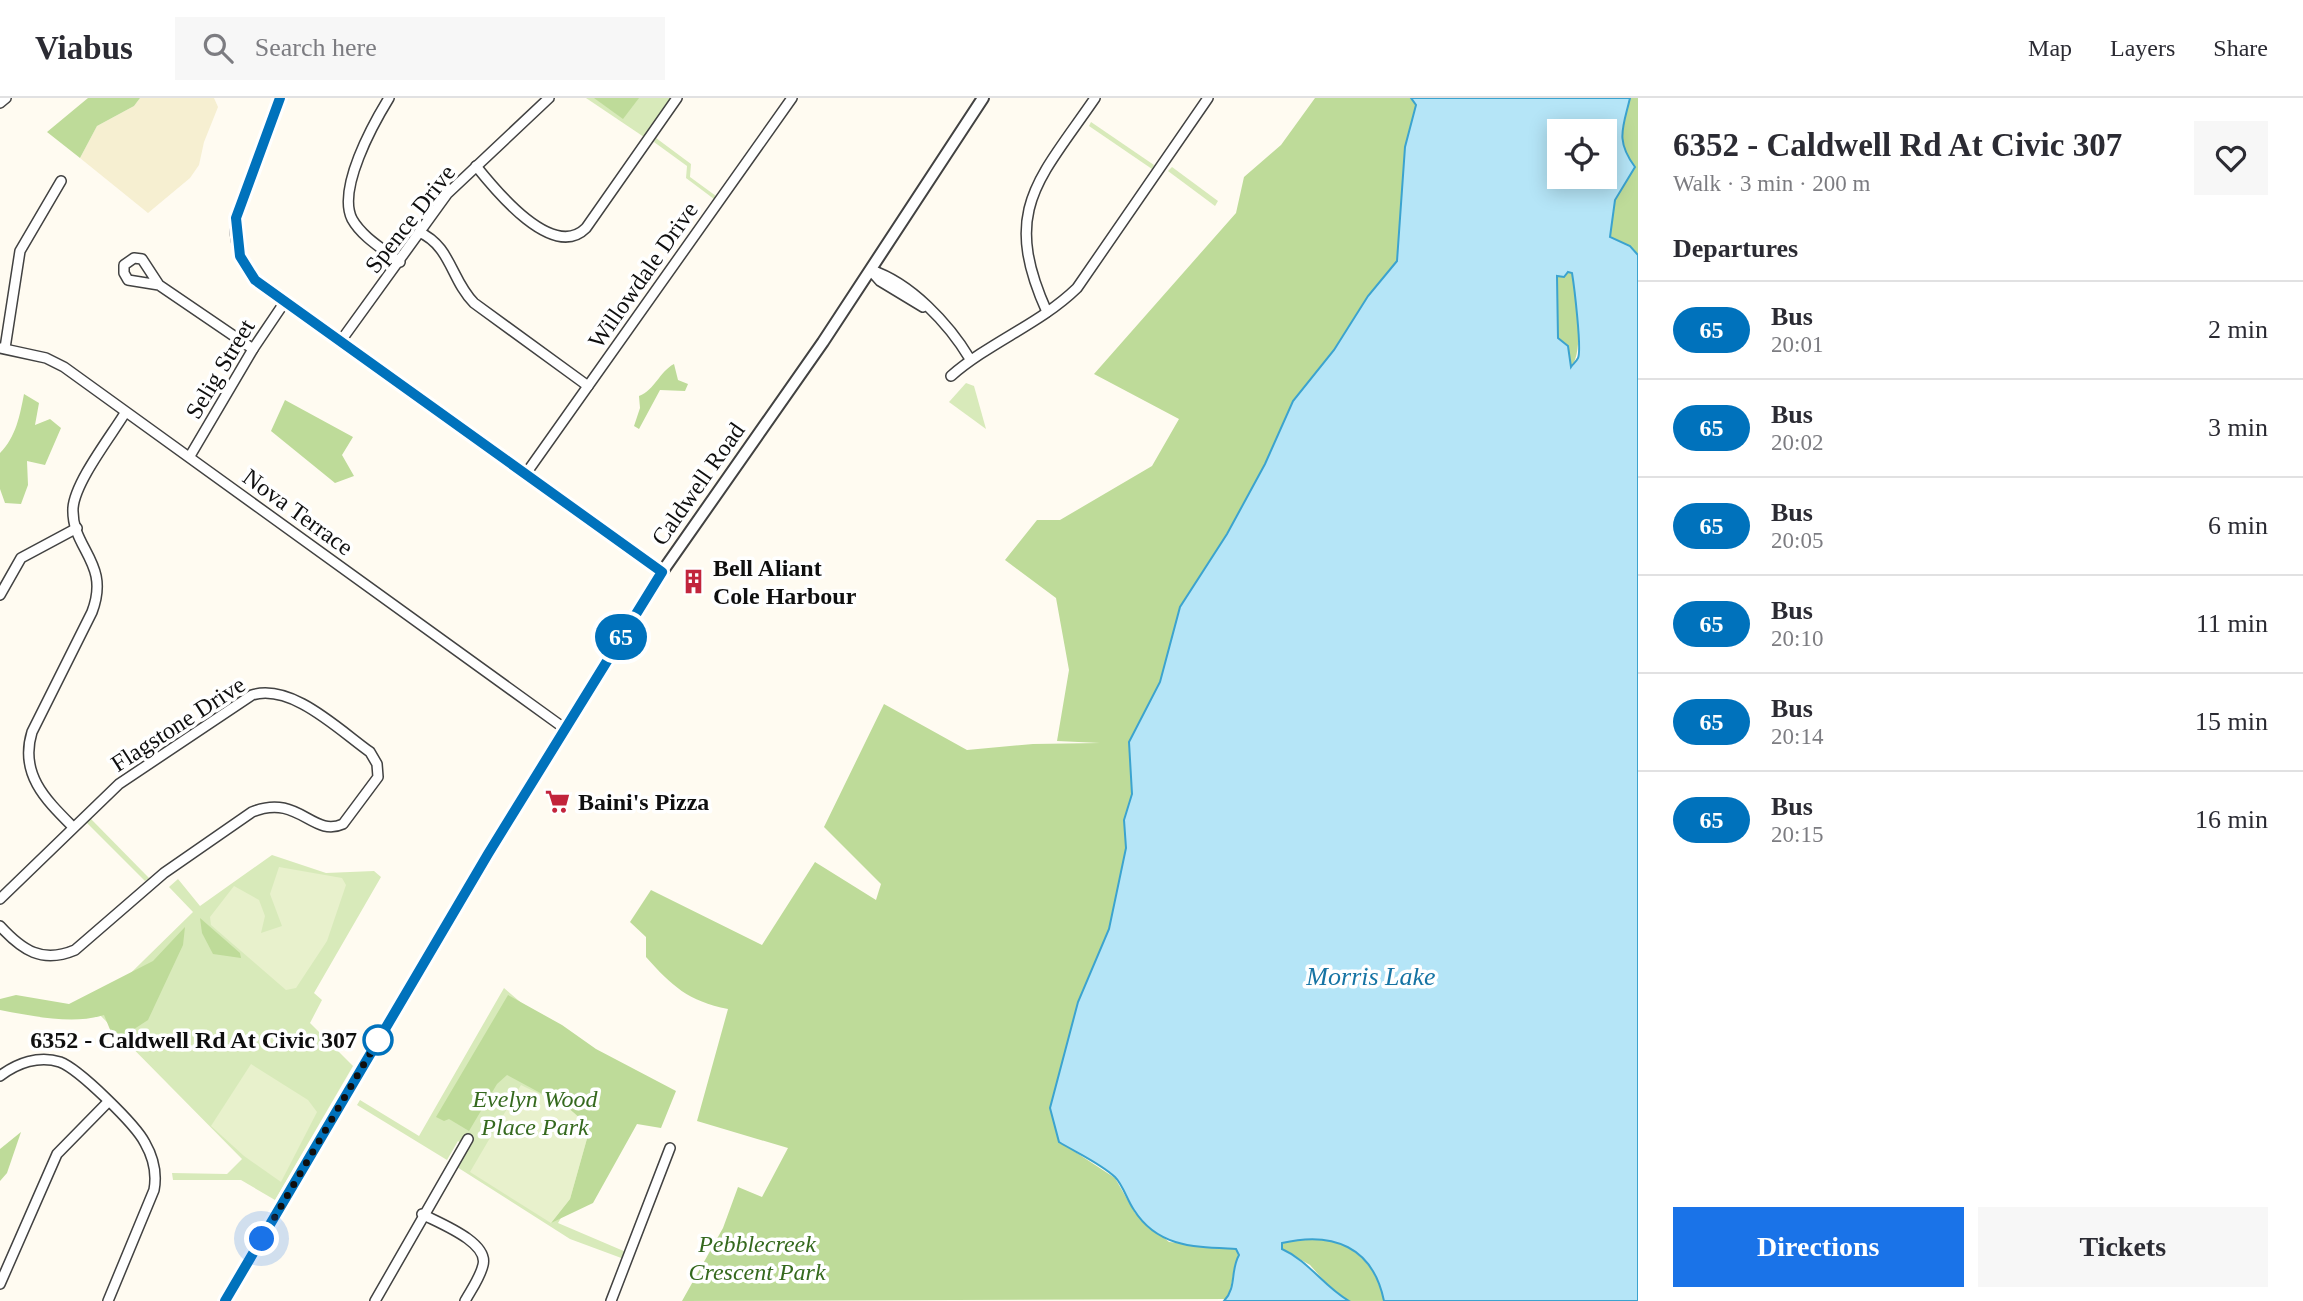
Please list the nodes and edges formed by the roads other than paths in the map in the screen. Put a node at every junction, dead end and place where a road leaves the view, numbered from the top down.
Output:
1 (6, 98) edge
2 (280, 98) edge
3 (389, 98) edge
4 (549, 98) edge
5 (677, 98) edge
6 (792, 98) edge
7 (983, 98) edge
8 (1095, 98) edge
9 (1208, 98) edge
10 (0, 103) edge
11 (476, 166) junction
12 (61, 181) dead end
13 (419, 232) junction
14 (400, 261) junction
15 (871, 270) junction
16 (159, 285) dead end
17 (284, 303) junction
18 (1047, 312) junction
19 (340, 342) junction
20 (2, 348) edge
21 (253, 349) junction
22 (970, 359) junction
23 (951, 376) dead end
24 (589, 386) junction
25 (125, 413) junction
26 (190, 456) junction
27 (525, 475) junction
28 (77, 528) junction
29 (662, 572) junction
30 (0, 595) edge
31 (564, 728) junction
32 (73, 827) junction
33 (0, 899) edge
34 (0, 926) edge
35 (0, 1076) edge
36 (108, 1102) junction
37 (468, 1139) dead end
38 (670, 1148) dead end
39 (422, 1213) junction
40 (4, 1262) edge
41 (0, 1284) edge
42 (108, 1301) edge
43 (225, 1301) edge
44 (375, 1301) edge
45 (465, 1301) edge
46 (611, 1301) edge

1 - 10 street
2 - 17 street
3 - 14 street
4 - 11 street, Spence Drive
5 - 11 street
6 - 24 street, Willowdale Drive
7 - 15 street, Caldwell Road
8 - 18 street
9 - 18 street
11 - 13 street, Spence Drive
12 - 20 street
13 - 14 street, Spence Drive
13 - 24 street
14 - 19 street, Spence Drive
15 - 22 street
15 - 29 street, Caldwell Road
16 - 21 street
17 - 19 street
17 - 21 street, Selig Street
18 - 22 street
19 - 27 street
20 - 25 street, Nova Terrace
21 - 26 street, Selig Street
22 - 23 street
24 - 27 street, Willowdale Drive
25 - 26 street, Nova Terrace
25 - 28 street
26 - 31 street, Nova Terrace
27 - 29 street
28 - 30 street
28 - 32 street
29 - 31 street, Caldwell Road
31 - 43 street, Caldwell Road
32 - 33 street, Flagstone Drive
32 - 34 street, Flagstone Drive
35 - 36 street
36 - 40 street
36 - 42 street
37 - 39 street
38 - 46 street
39 - 44 street
39 - 45 street
40 - 41 street

